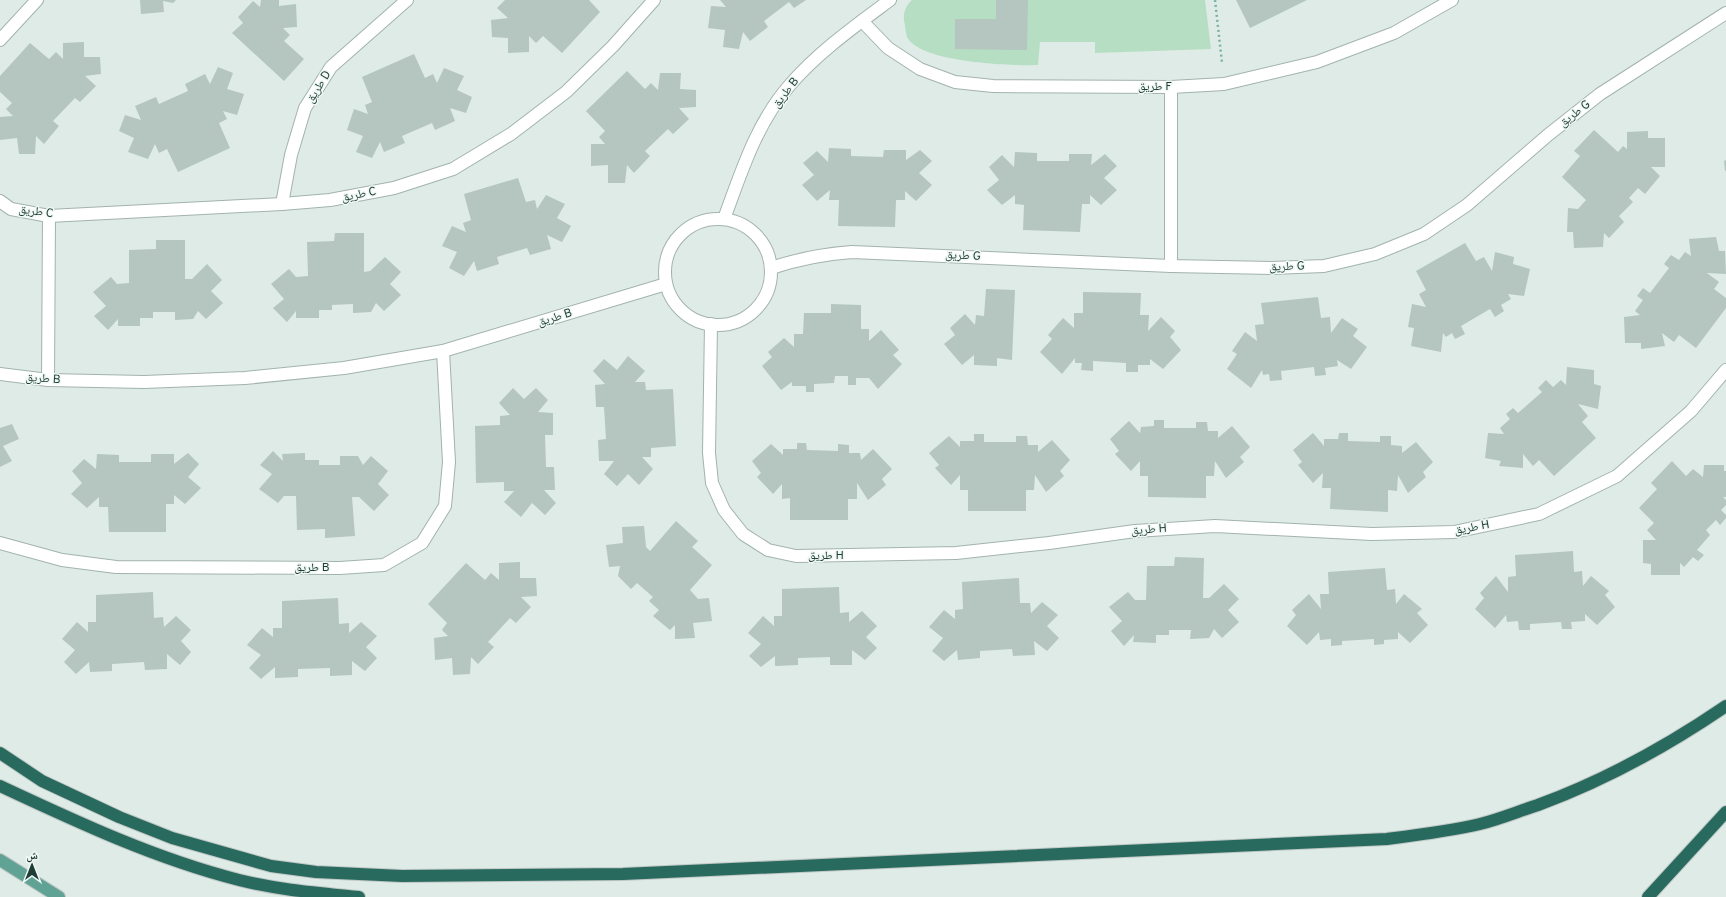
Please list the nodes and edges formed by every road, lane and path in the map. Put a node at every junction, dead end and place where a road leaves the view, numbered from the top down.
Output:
1 (37, 0) edge
2 (407, 0) edge
3 (654, 0) edge
4 (890, 0) edge
5 (1215, 0) edge
6 (1452, 0) edge
7 (1726, 13) edge
8 (862, 21) junction
9 (0, 40) edge
10 (1224, 84) junction
11 (1171, 87) junction
12 (0, 201) edge
13 (282, 204) junction
14 (49, 216) junction
15 (724, 219) junction
16 (1171, 266) junction
17 (771, 268) junction
18 (666, 284) junction
19 (711, 324) junction
20 (444, 351) junction
21 (1726, 370) edge
22 (0, 374) edge
23 (48, 380) junction
24 (0, 543) edge
25 (1726, 706) edge
26 (0, 753) edge
27 (0, 786) edge
28 (1726, 812) edge
29 (0, 860) edge
30 (240, 880) junction
31 (59, 897) edge
32 (283, 897) edge
33 (359, 897) edge
34 (1648, 897) edge

1 - 9 street
2 - 13 street, طريق D
3 - 13 street, طريق C
4 - 8 street, طريق B
5 - 10 path
6 - 10 street, طريق F
7 - 16 street, طريق G
8 - 11 street, طريق F
8 - 15 street, طريق B
10 - 11 street, طريق F
11 - 16 street
12 - 14 street, طريق C
13 - 14 street, طريق C
14 - 23 street
15 - 17 street
15 - 18 street
16 - 17 street, طريق G
17 - 19 street
18 - 19 street
18 - 20 street, طريق B
19 - 21 street, طريق H
20 - 23 street, طريق B
20 - 24 street, طريق B
22 - 23 street, طريق B
25 - 26 highway
27 - 30 highway
28 - 34 highway
29 - 31 main road
30 - 32 highway
30 - 33 highway

